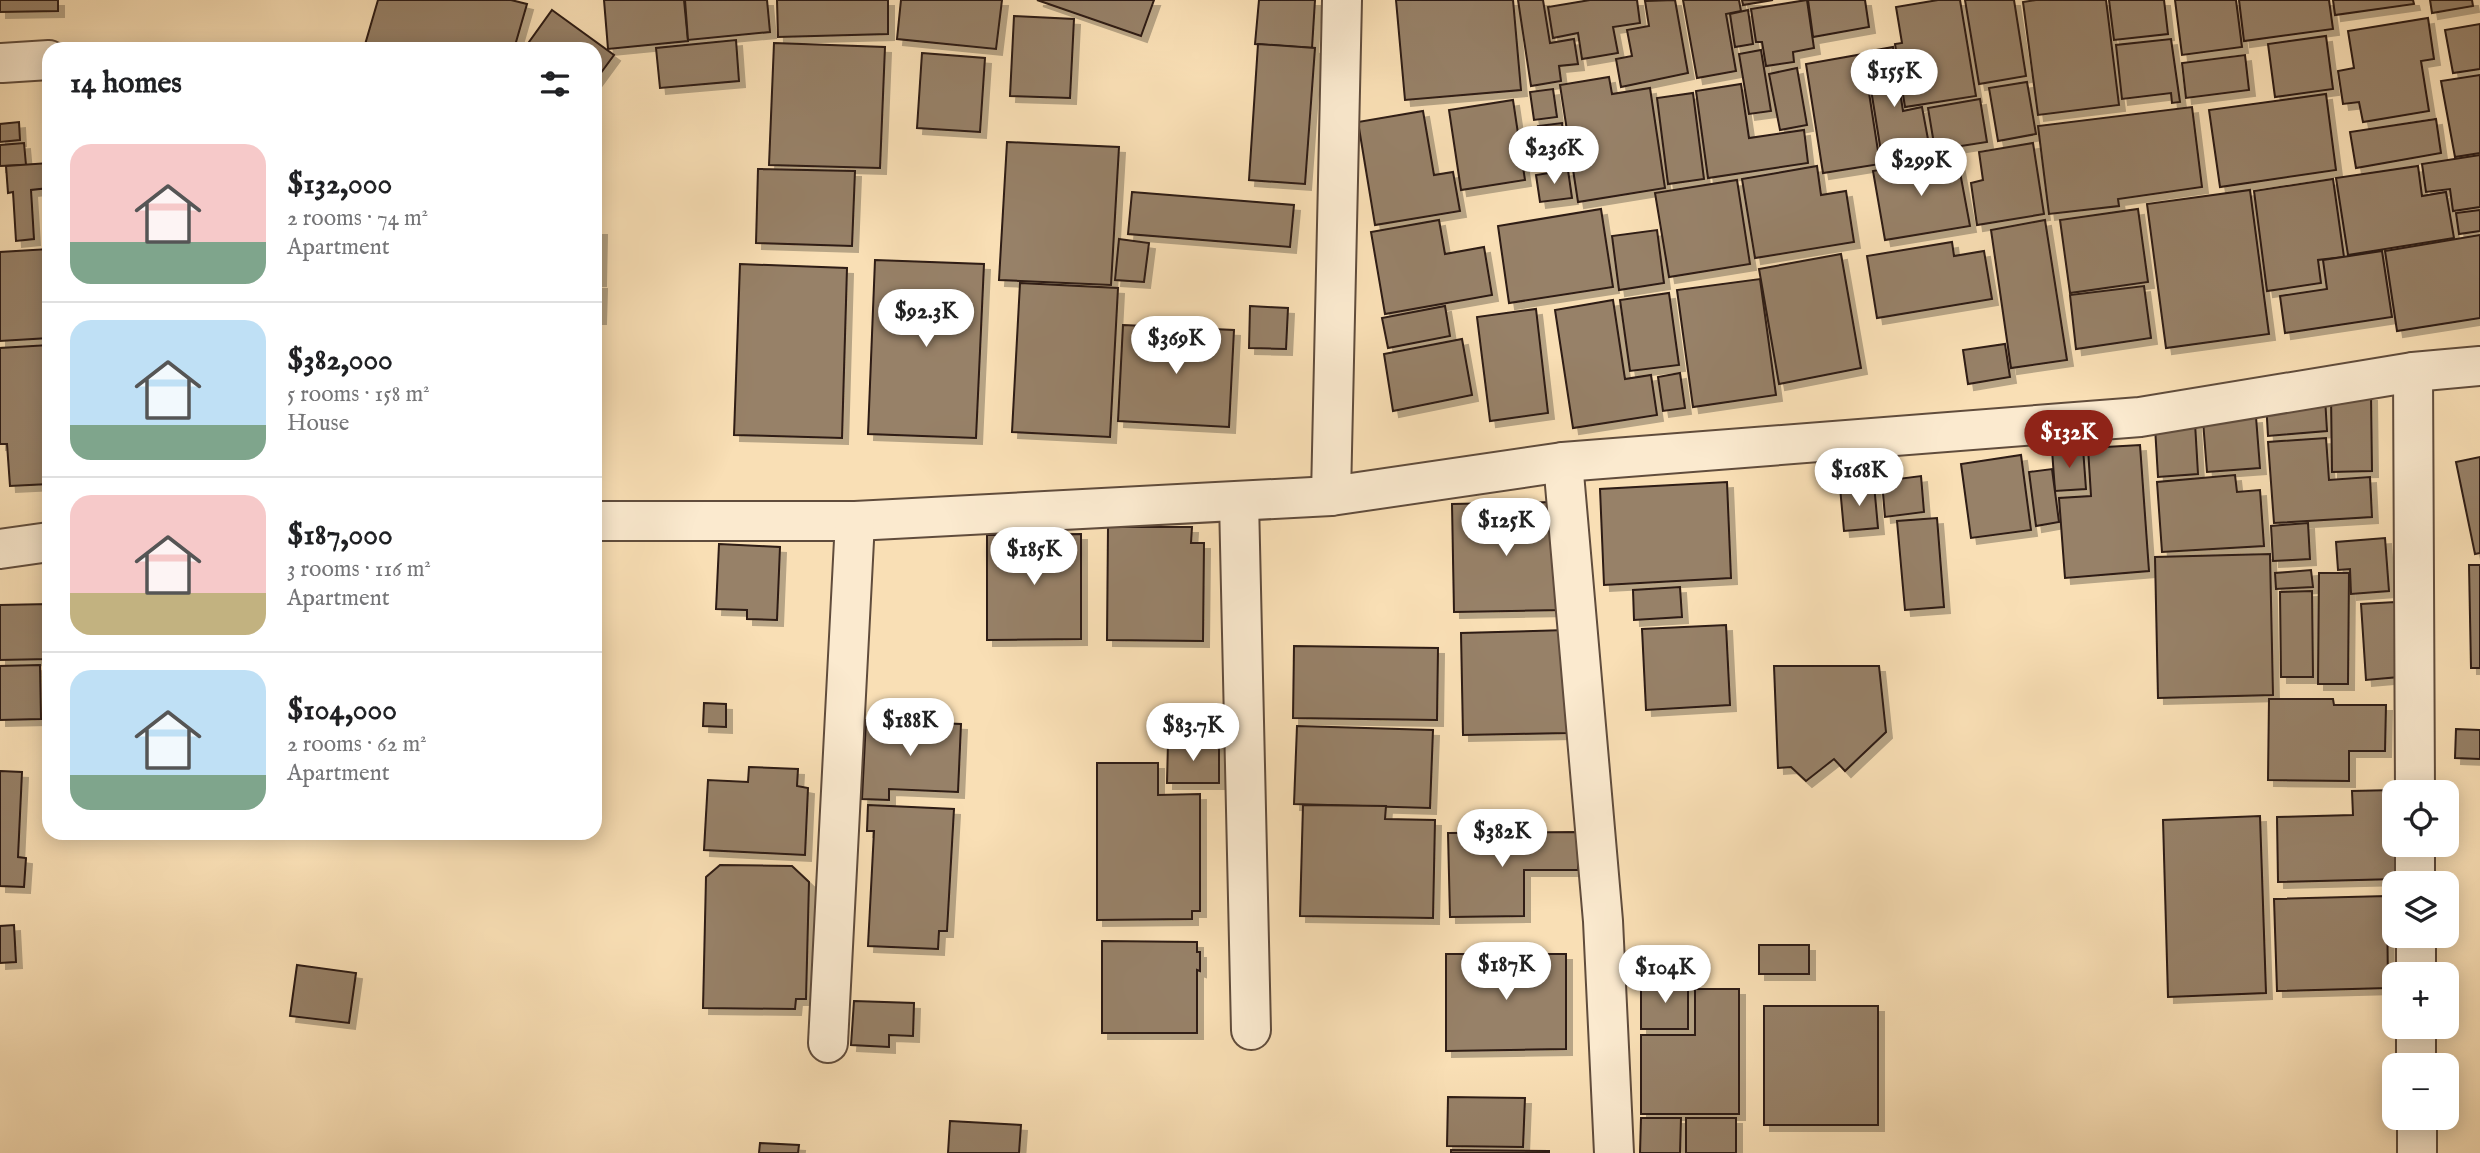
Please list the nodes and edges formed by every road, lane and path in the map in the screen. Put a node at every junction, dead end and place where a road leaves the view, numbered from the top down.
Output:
1 (1342, 0) edge
2 (42, 60) edge
3 (2, 62) dead end
4 (2480, 366) edge
5 (2413, 372) junction
6 (1563, 462) junction
7 (1331, 496) junction
8 (1238, 501) junction
9 (602, 521) edge
10 (855, 521) junction
11 (42, 543) edge
12 (0, 549) edge
13 (2415, 780) edge
14 (1251, 1030) dead end
15 (828, 1042) dead end
16 (2417, 1130) edge
17 (1614, 1153) edge
18 (2417, 1153) edge

1 - 7 street
2 - 3 street
4 - 5 street
5 - 6 street
5 - 13 street
6 - 7 street
6 - 17 street
7 - 8 street
8 - 10 street
8 - 14 street
9 - 10 street
10 - 15 street
11 - 12 street
16 - 18 street

